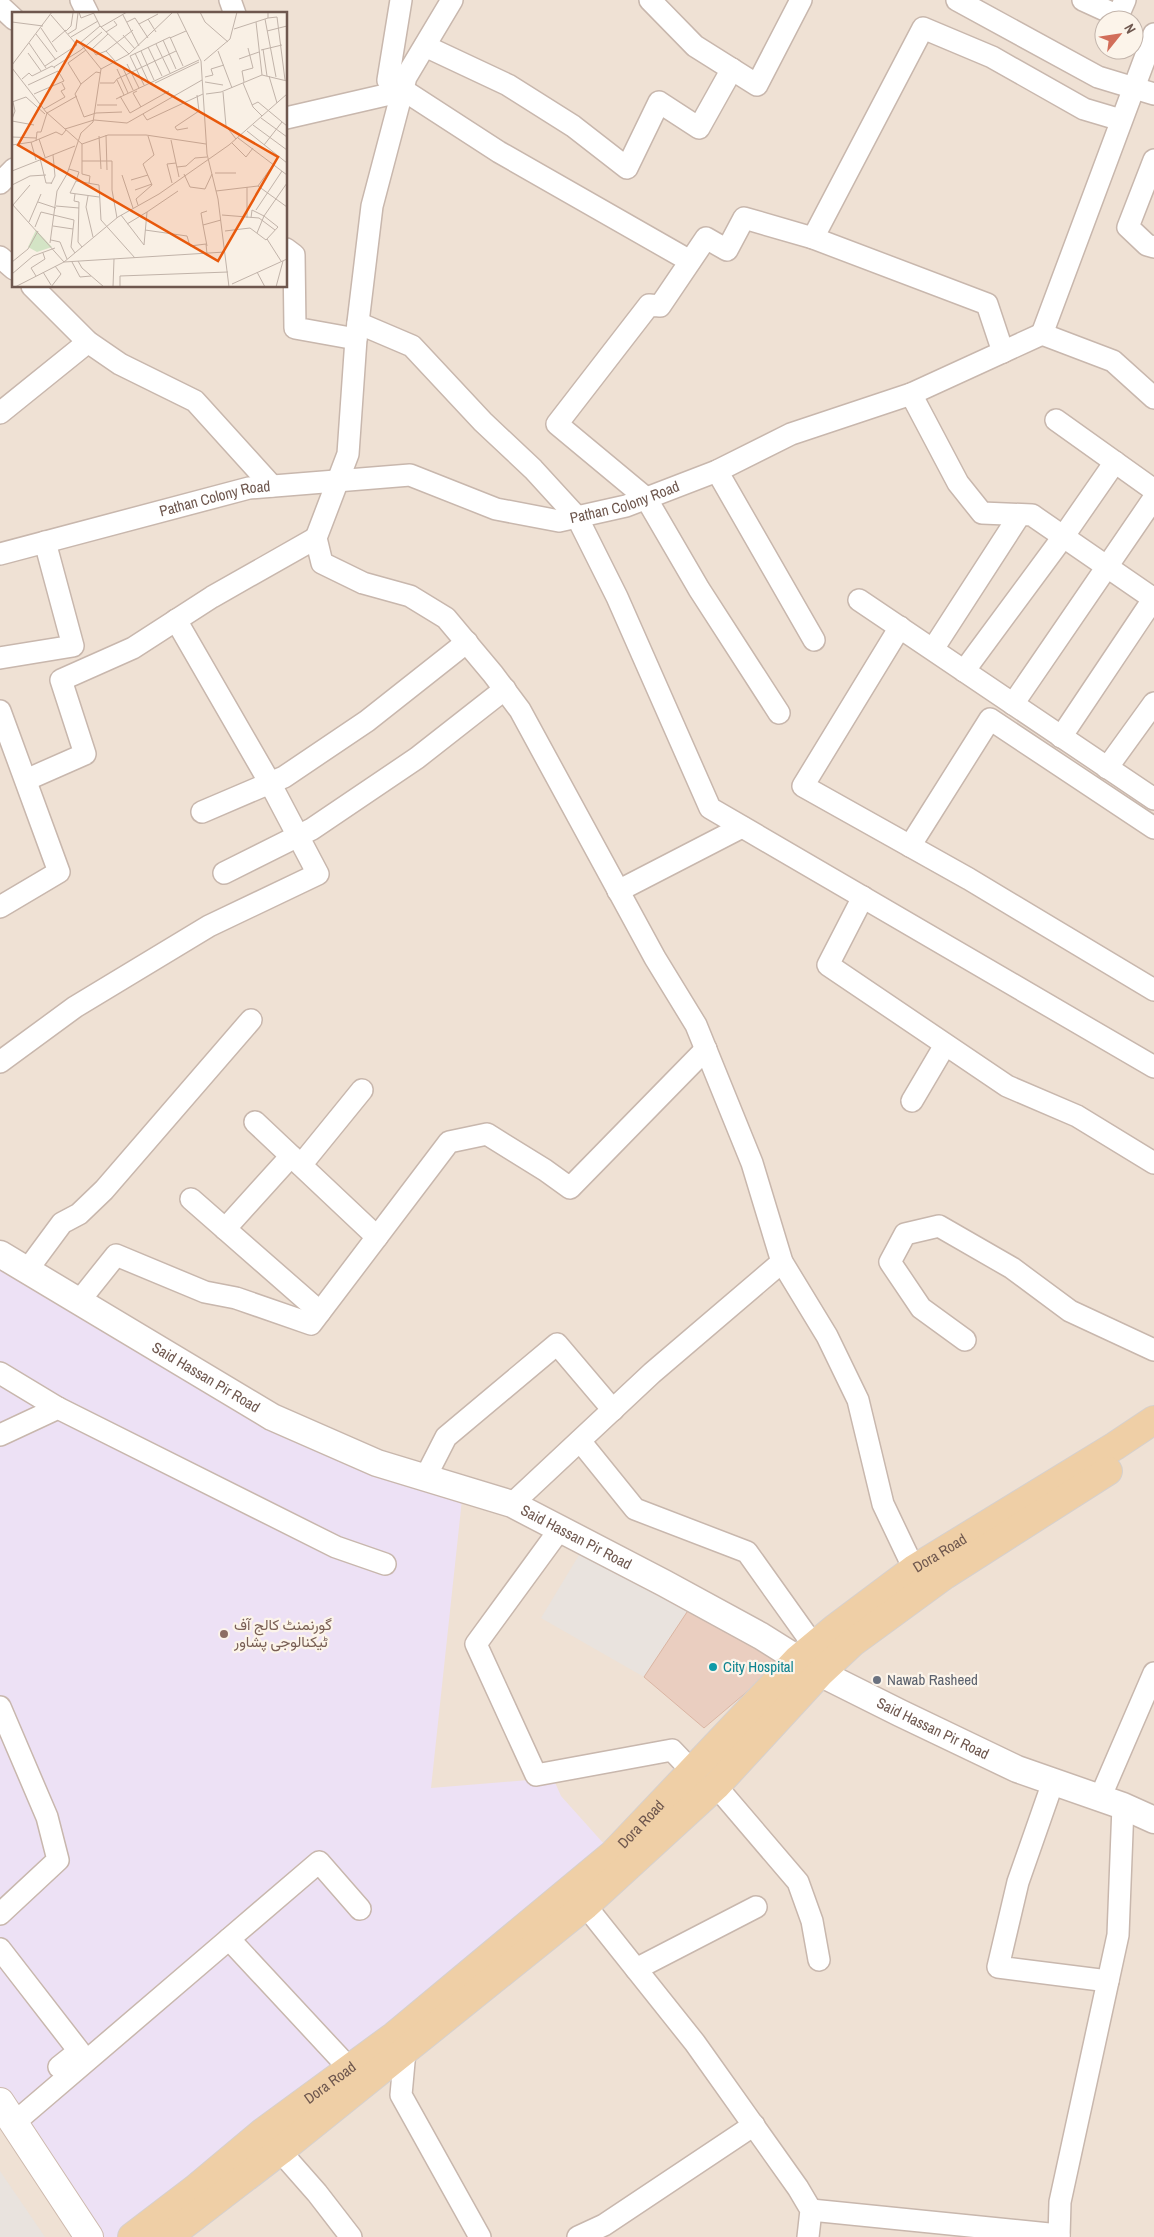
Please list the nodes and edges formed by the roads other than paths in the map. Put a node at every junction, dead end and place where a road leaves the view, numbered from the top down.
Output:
1 (80, 0) edge
2 (230, 0) edge
3 (401, 0) edge
4 (452, 0) edge
5 (650, 0) edge
6 (801, 0) edge
7 (957, 0) edge
8 (1083, 0) edge
9 (1125, 0) edge
10 (0, 6) edge
11 (87, 12) edge
12 (234, 12) edge
13 (12, 17) edge
14 (1154, 34) edge
15 (425, 46) junction
16 (732, 69) junction
17 (1134, 87) junction
18 (402, 91) junction
19 (1154, 94) edge
20 (288, 118) edge
21 (1122, 120) junction
22 (1154, 160) edge
23 (12, 171) edge
24 (0, 183) edge
25 (813, 238) junction
26 (1154, 247) edge
27 (288, 250) edge
28 (0, 257) edge
29 (690, 261) junction
30 (12, 267) edge
31 (34, 288) edge
32 (357, 331) junction
33 (1042, 334) junction
34 (88, 342) junction
35 (1003, 352) junction
36 (911, 394) junction
37 (1154, 398) edge
38 (0, 413) edge
39 (1056, 420) dead end
40 (1115, 462) junction
41 (717, 471) junction
42 (338, 481) junction
43 (272, 486) junction
44 (1154, 490) edge
45 (646, 498) junction
46 (1154, 498) edge
47 (577, 516) junction
48 (1019, 516) junction
49 (1063, 537) junction
50 (316, 538) junction
51 (45, 542) junction
52 (0, 554) edge
53 (1106, 567) junction
54 (1154, 599) edge
55 (860, 600) dead end
56 (176, 620) junction
57 (900, 627) junction
58 (814, 640) dead end
59 (466, 642) junction
60 (933, 650) junction
61 (0, 658) edge
62 (964, 671) junction
63 (505, 689) junction
64 (1154, 703) edge
65 (1012, 704) junction
66 (0, 711) edge
67 (779, 713) dead end
68 (1062, 736) junction
69 (1107, 768) junction
70 (26, 780) junction
71 (270, 783) junction
72 (1153, 797) edge
73 (202, 812) dead end
74 (742, 827) junction
75 (1154, 828) edge
76 (298, 836) junction
77 (910, 846) junction
78 (224, 873) dead end
79 (618, 890) junction
80 (863, 898) junction
81 (0, 907) edge
82 (1154, 990) edge
83 (251, 1020) dead end
84 (946, 1045) junction
85 (706, 1049) junction
86 (0, 1062) edge
87 (1154, 1067) edge
88 (362, 1090) dead end
89 (912, 1101) dead end
90 (255, 1122) dead end
91 (296, 1160) junction
92 (1154, 1163) edge
93 (191, 1199) dead end
94 (225, 1229) junction
95 (377, 1237) junction
96 (0, 1254) edge
97 (782, 1262) junction
98 (28, 1269) junction
99 (80, 1300) junction
100 (320, 1312) junction
101 (965, 1340) dead end
102 (1154, 1350) edge
103 (0, 1373) edge
104 (58, 1408) junction
105 (613, 1410) junction
106 (1154, 1420) edge
107 (0, 1435) edge
108 (580, 1441) junction
109 (1154, 1442) edge
110 (425, 1478) junction
111 (512, 1504) junction
112 (560, 1529) junction
113 (385, 1564) dead end
114 (914, 1569) junction
115 (806, 1652) junction
116 (820, 1673) junction
117 (1154, 1673) edge
118 (0, 1707) edge
119 (696, 1768) junction
120 (1053, 1782) junction
121 (716, 1786) junction
122 (1111, 1802) junction
123 (1154, 1820) edge
124 (579, 1896) junction
125 (756, 1907) dead end
126 (360, 1909) dead end
127 (0, 1914) edge
128 (229, 1939) junction
129 (0, 1949) edge
130 (819, 1960) dead end
131 (636, 1969) junction
132 (1108, 1981) junction
133 (399, 2043) junction
134 (349, 2068) junction
135 (6, 2112) edge
136 (754, 2126) junction
137 (271, 2142) junction
138 (811, 2210) junction
139 (1059, 2236) edge
140 (89, 2237) edge
141 (132, 2237) edge
142 (168, 2237) edge
143 (351, 2237) edge
144 (480, 2237) edge
145 (578, 2237) edge
146 (808, 2237) edge

1 - 11 street
2 - 12 street
3 - 18 street
4 - 15 street
5 - 16 street
6 - 16 street
7 - 17 street
8 - 9 street
10 - 13 street
14 - 17 street
15 - 16 street
15 - 18 street
17 - 19 street
17 - 21 street
18 - 20 street
18 - 29 street
18 - 32 street
21 - 25 street
21 - 33 street
22 - 26 street
23 - 24 street
25 - 29 street
25 - 35 street
27 - 32 street
28 - 30 street
29 - 45 street
31 - 34 street
32 - 42 street
32 - 47 street
33 - 35 street, Pathan Colony Road
33 - 37 street
34 - 38 street
34 - 43 street
35 - 36 street, Pathan Colony Road
36 - 41 street, Pathan Colony Road
36 - 48 street
39 - 40 street
40 - 44 street
40 - 49 street
41 - 45 street, Pathan Colony Road
41 - 58 street
42 - 43 street, Pathan Colony Road
42 - 47 street, Pathan Colony Road
42 - 50 street
43 - 51 street, Pathan Colony Road
45 - 47 street, Pathan Colony Road
45 - 67 street
46 - 53 street
47 - 74 street
48 - 49 street
48 - 60 street
49 - 53 street
49 - 62 street
50 - 56 street
50 - 59 street
51 - 52 street, Pathan Colony Road
51 - 61 street
53 - 54 street
53 - 65 street
54 - 68 street
55 - 57 street
56 - 70 street
56 - 71 street
57 - 60 street
57 - 77 street
59 - 63 street
59 - 71 street
60 - 62 street
62 - 65 street
63 - 76 street
63 - 79 street
64 - 69 street
65 - 68 street
66 - 70 street
68 - 69 street
69 - 72 street
70 - 81 street
71 - 73 street
71 - 76 street
74 - 79 street
74 - 80 street
75 - 77 street
76 - 78 street
76 - 86 street
77 - 82 street
79 - 85 street
80 - 84 street
80 - 87 street
83 - 98 street
84 - 89 street
84 - 92 street
85 - 95 street
85 - 97 street
88 - 91 street
90 - 91 street
91 - 94 street
91 - 95 street
93 - 94 street
94 - 100 street
95 - 100 street
96 - 98 street, Said Hassan Pir Road
97 - 105 street
97 - 114 street
98 - 99 street, Said Hassan Pir Road
99 - 100 street
99 - 110 street, Said Hassan Pir Road
101 - 102 street
103 - 104 street
104 - 107 street
104 - 113 street
105 - 108 street
105 - 110 street
106 - 114 main road, Dora Road
108 - 111 street
108 - 115 street
109 - 116 main road
110 - 111 street, Said Hassan Pir Road
111 - 112 street, Said Hassan Pir Road
112 - 115 street, Said Hassan Pir Road
112 - 119 street
114 - 115 main road, Dora Road
115 - 116 street, Said Hassan Pir Road
115 - 119 main road, Dora Road
116 - 120 street, Said Hassan Pir Road
116 - 121 main road
117 - 122 street
118 - 127 street
119 - 121 main road
119 - 124 main road, Dora Road
120 - 122 street, Said Hassan Pir Road
120 - 132 street
121 - 124 main road
121 - 130 street
122 - 123 street, Said Hassan Pir Road
122 - 132 street
124 - 131 street
124 - 133 main road, Dora Road
125 - 131 street
126 - 128 street
128 - 134 street
128 - 135 street
129 - 135 street
131 - 136 street
132 - 139 street
133 - 134 main road, Dora Road
133 - 137 main road
133 - 144 street
134 - 137 main road, Dora Road
135 - 140 main road
136 - 138 street
136 - 145 street
137 - 141 main road, Dora Road
137 - 142 main road
137 - 143 street
138 - 139 street
138 - 146 street

